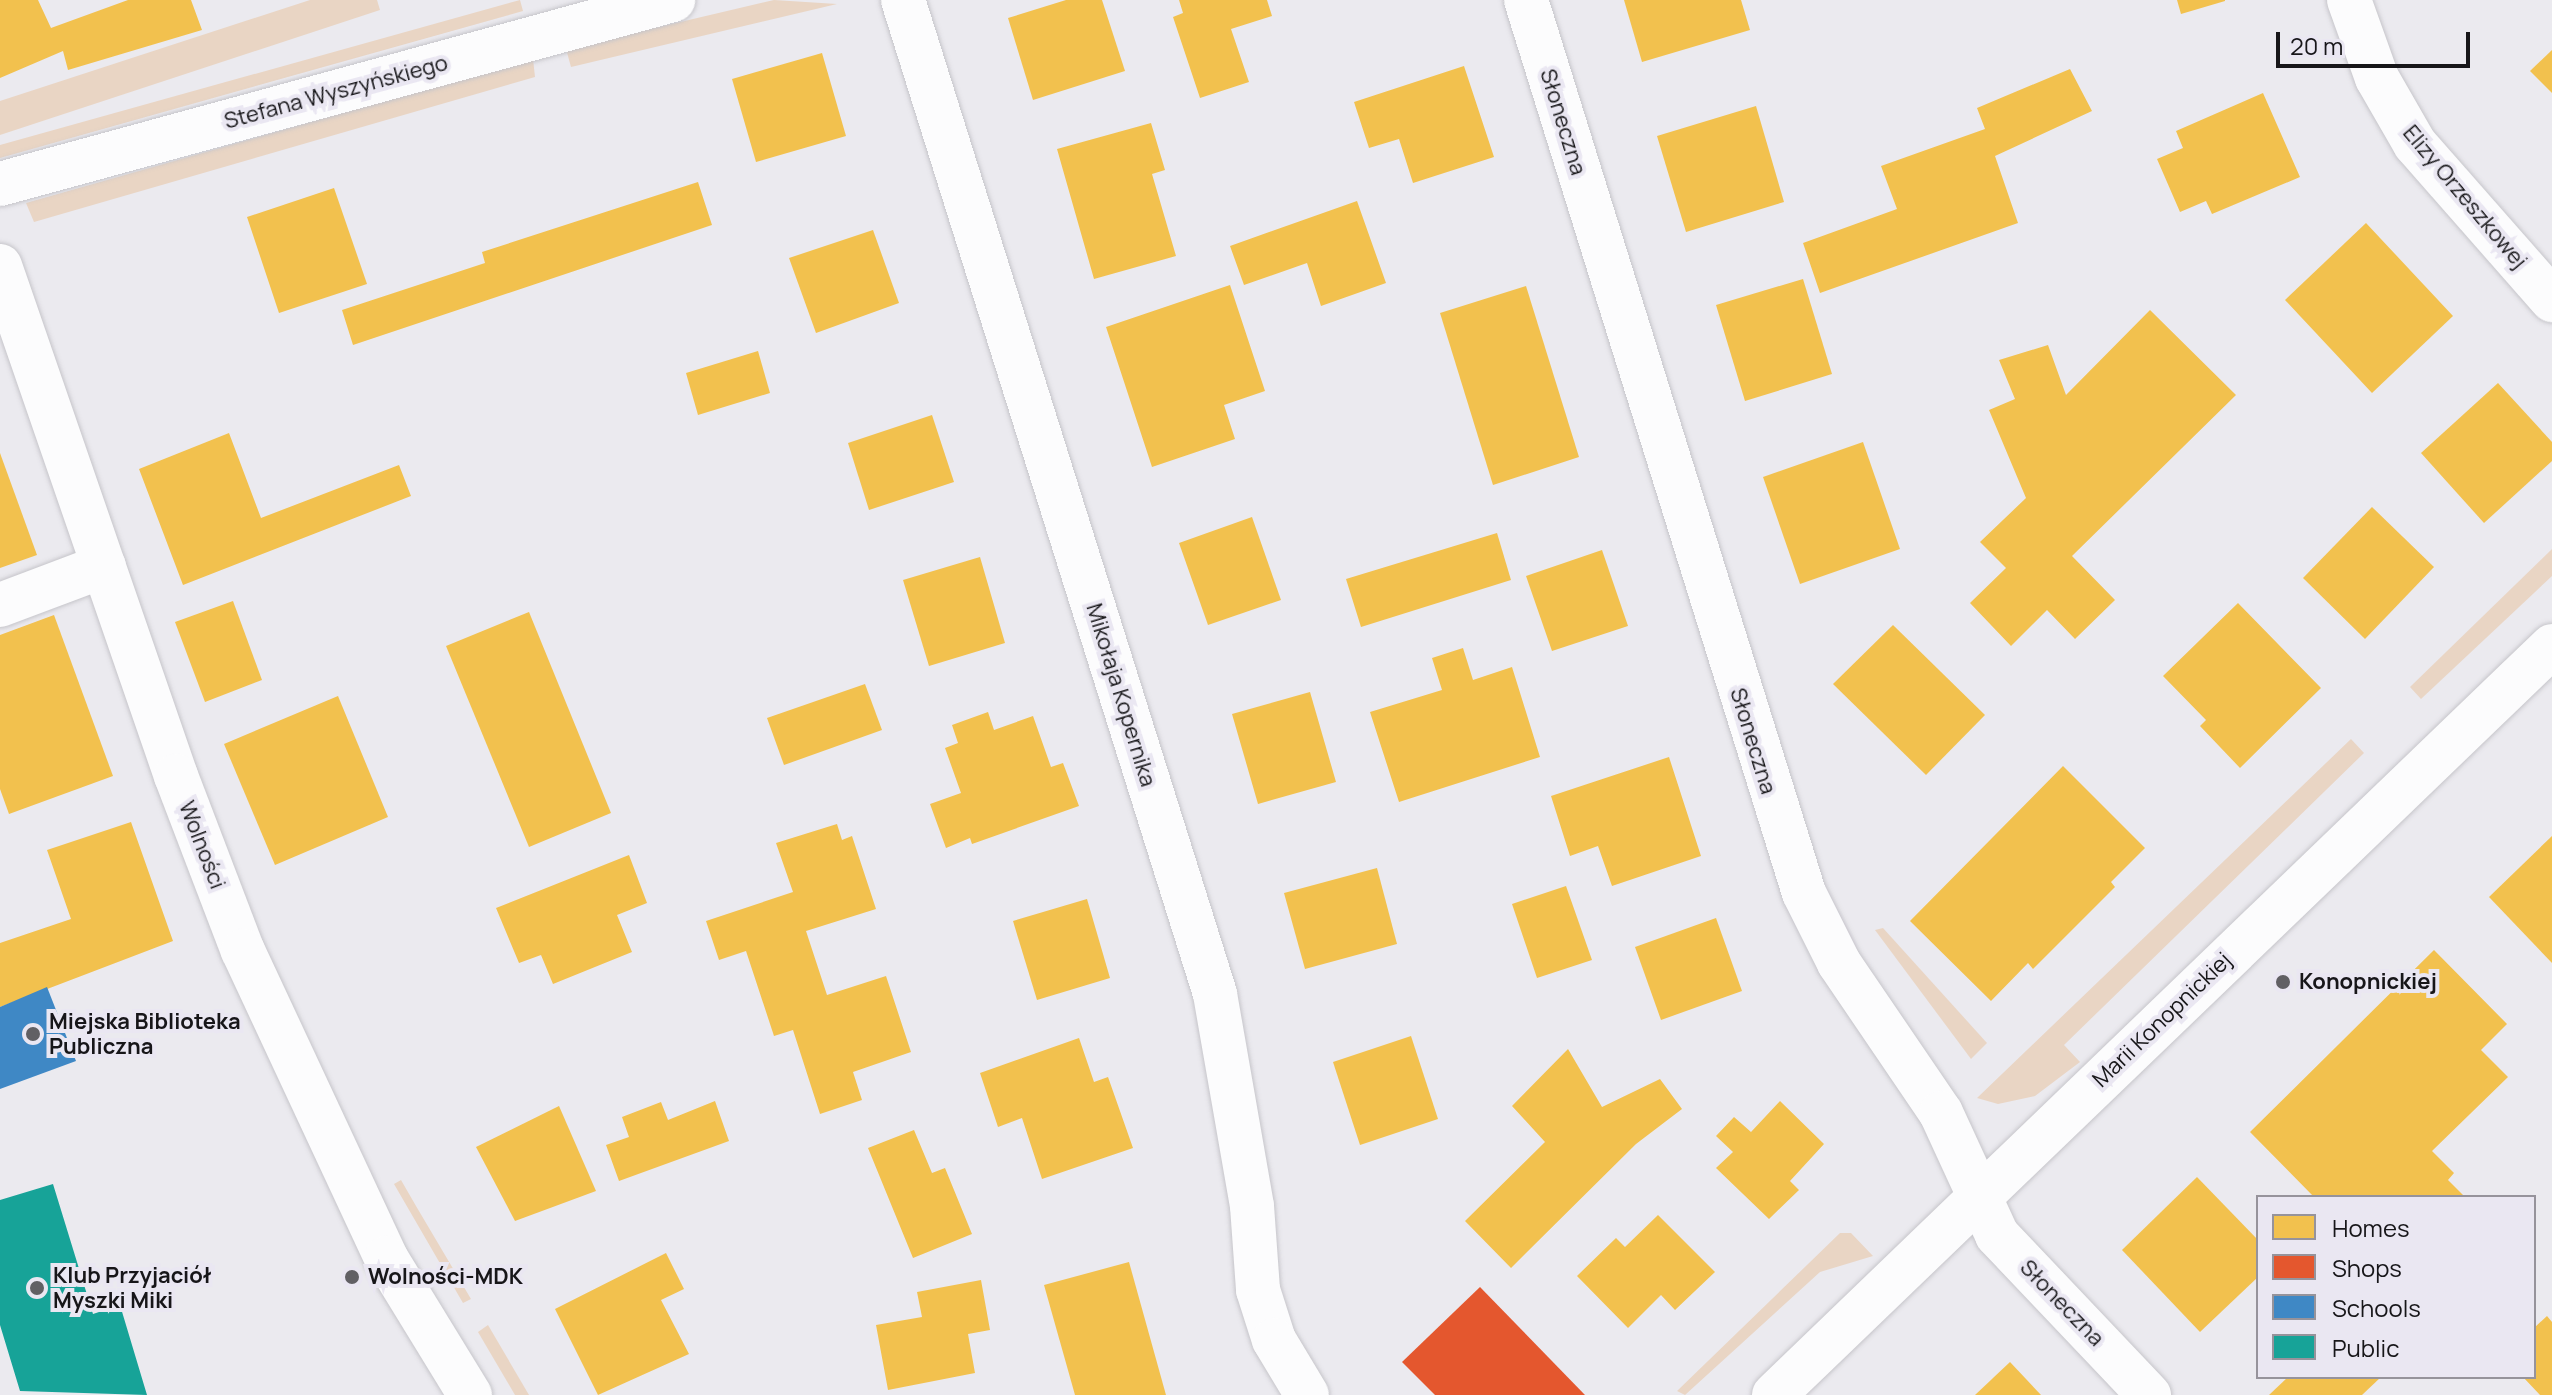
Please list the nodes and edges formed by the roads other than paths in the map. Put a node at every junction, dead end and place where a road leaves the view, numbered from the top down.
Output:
1 (673, 0) edge
2 (903, 0) edge
3 (1526, 0) edge
4 (2349, 0) edge
5 (0, 184) edge
6 (0, 266) edge
7 (2552, 300) edge
8 (104, 566) junction
9 (0, 605) edge
10 (2552, 646) edge
11 (1981, 1194) junction
12 (470, 1395) edge
13 (1307, 1395) edge
14 (1774, 1395) edge
15 (2149, 1395) edge

1 - 5 street, Stefana Wyszyńskiego
2 - 13 street, Mikołaja Kopernika
3 - 11 street, Słoneczna
4 - 7 street, Elizy Orzeszkowej
6 - 8 street, Wolności
8 - 9 street
8 - 12 street, Wolności
10 - 11 street, Marii Konopnickiej
11 - 14 street, Marii Konopnickiej
11 - 15 street, Słoneczna

